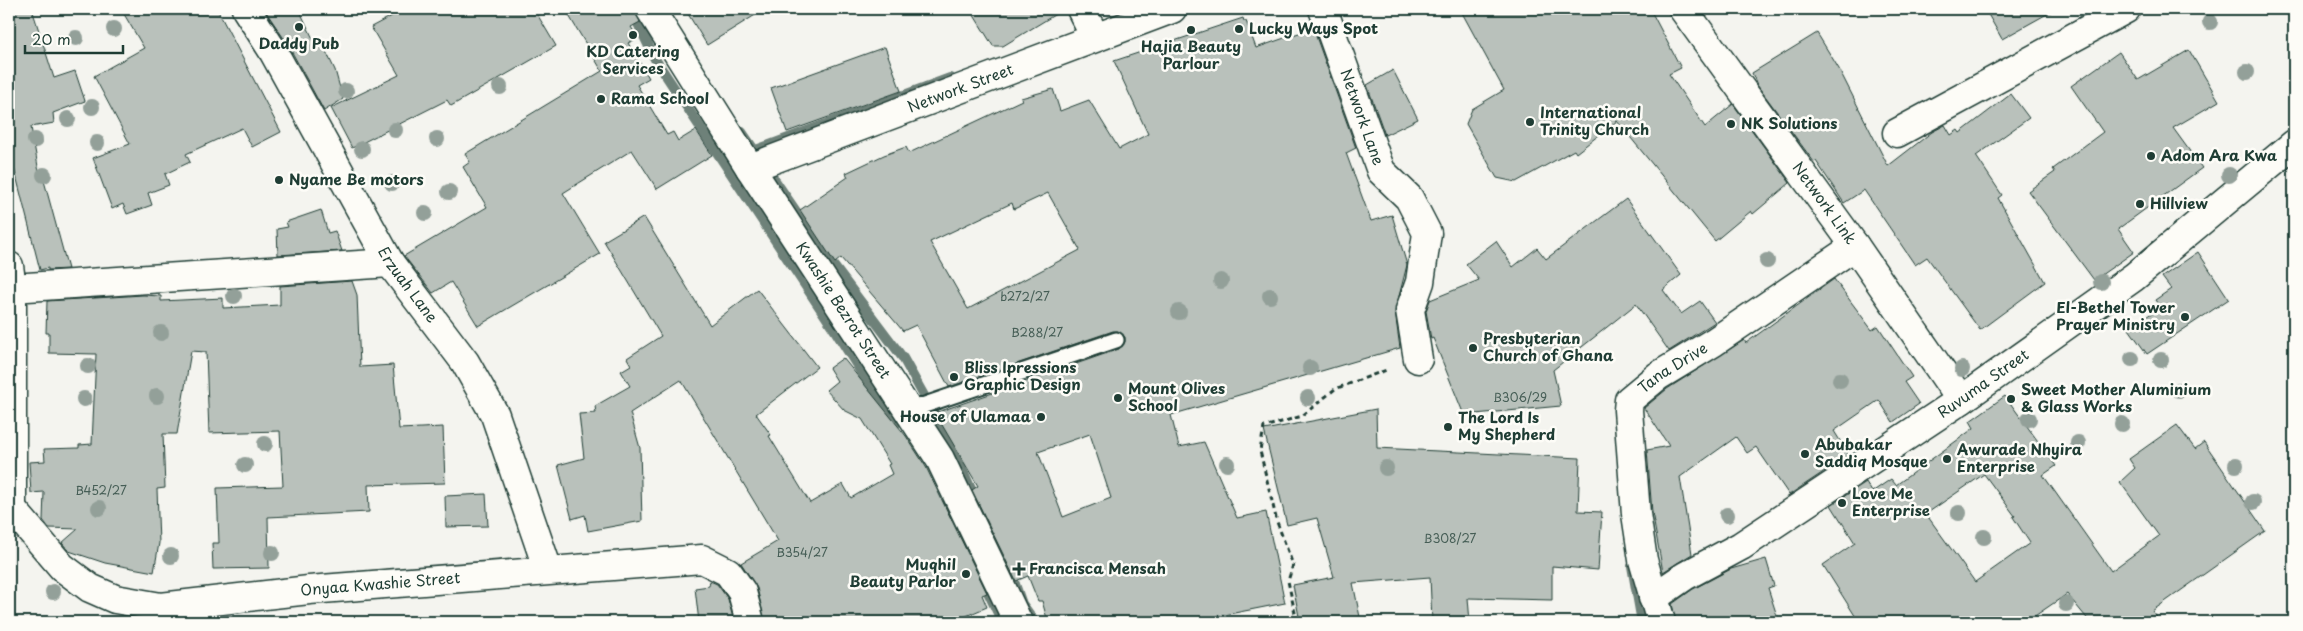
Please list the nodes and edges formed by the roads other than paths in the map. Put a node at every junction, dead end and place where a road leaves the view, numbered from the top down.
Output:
1 (246, 9) edge
2 (650, 9) edge
3 (1081, 9) edge
4 (1172, 9) edge
5 (1323, 9) edge
6 (1683, 9) edge
7 (2126, 9) edge
8 (1095, 37) junction
9 (1896, 134) dead end
10 (2294, 144) edge
11 (750, 168) junction
12 (1856, 246) junction
13 (390, 263) junction
14 (10, 277) edge
15 (1116, 340) dead end
16 (1418, 359) road end
17 (1961, 400) junction
18 (910, 410) junction
19 (10, 506) edge
20 (548, 570) junction
21 (1657, 610) edge
22 (750, 622) edge
23 (1018, 622) edge

1 - 13 street, Erzuah Lane
2 - 11 street, Kwashie Bezrot Street
3 - 8 street
4 - 8 street, Network Street
5 - 16 street, Network Lane
6 - 12 street, Network Link
7 - 9 street
8 - 11 street, Network Street
10 - 17 street, Ruvuma Street
11 - 18 street, Kwashie Bezrot Street
12 - 17 street, Network Link
12 - 21 street, Tana Drive
13 - 14 street
13 - 20 street, Erzuah Lane
14 - 19 street
15 - 18 lane
17 - 21 street, Ruvuma Street
18 - 23 street, Kwashie Bezrot Street
19 - 20 street, Onyaa Kwashie Street
20 - 22 street, Onyaa Kwashie Street

